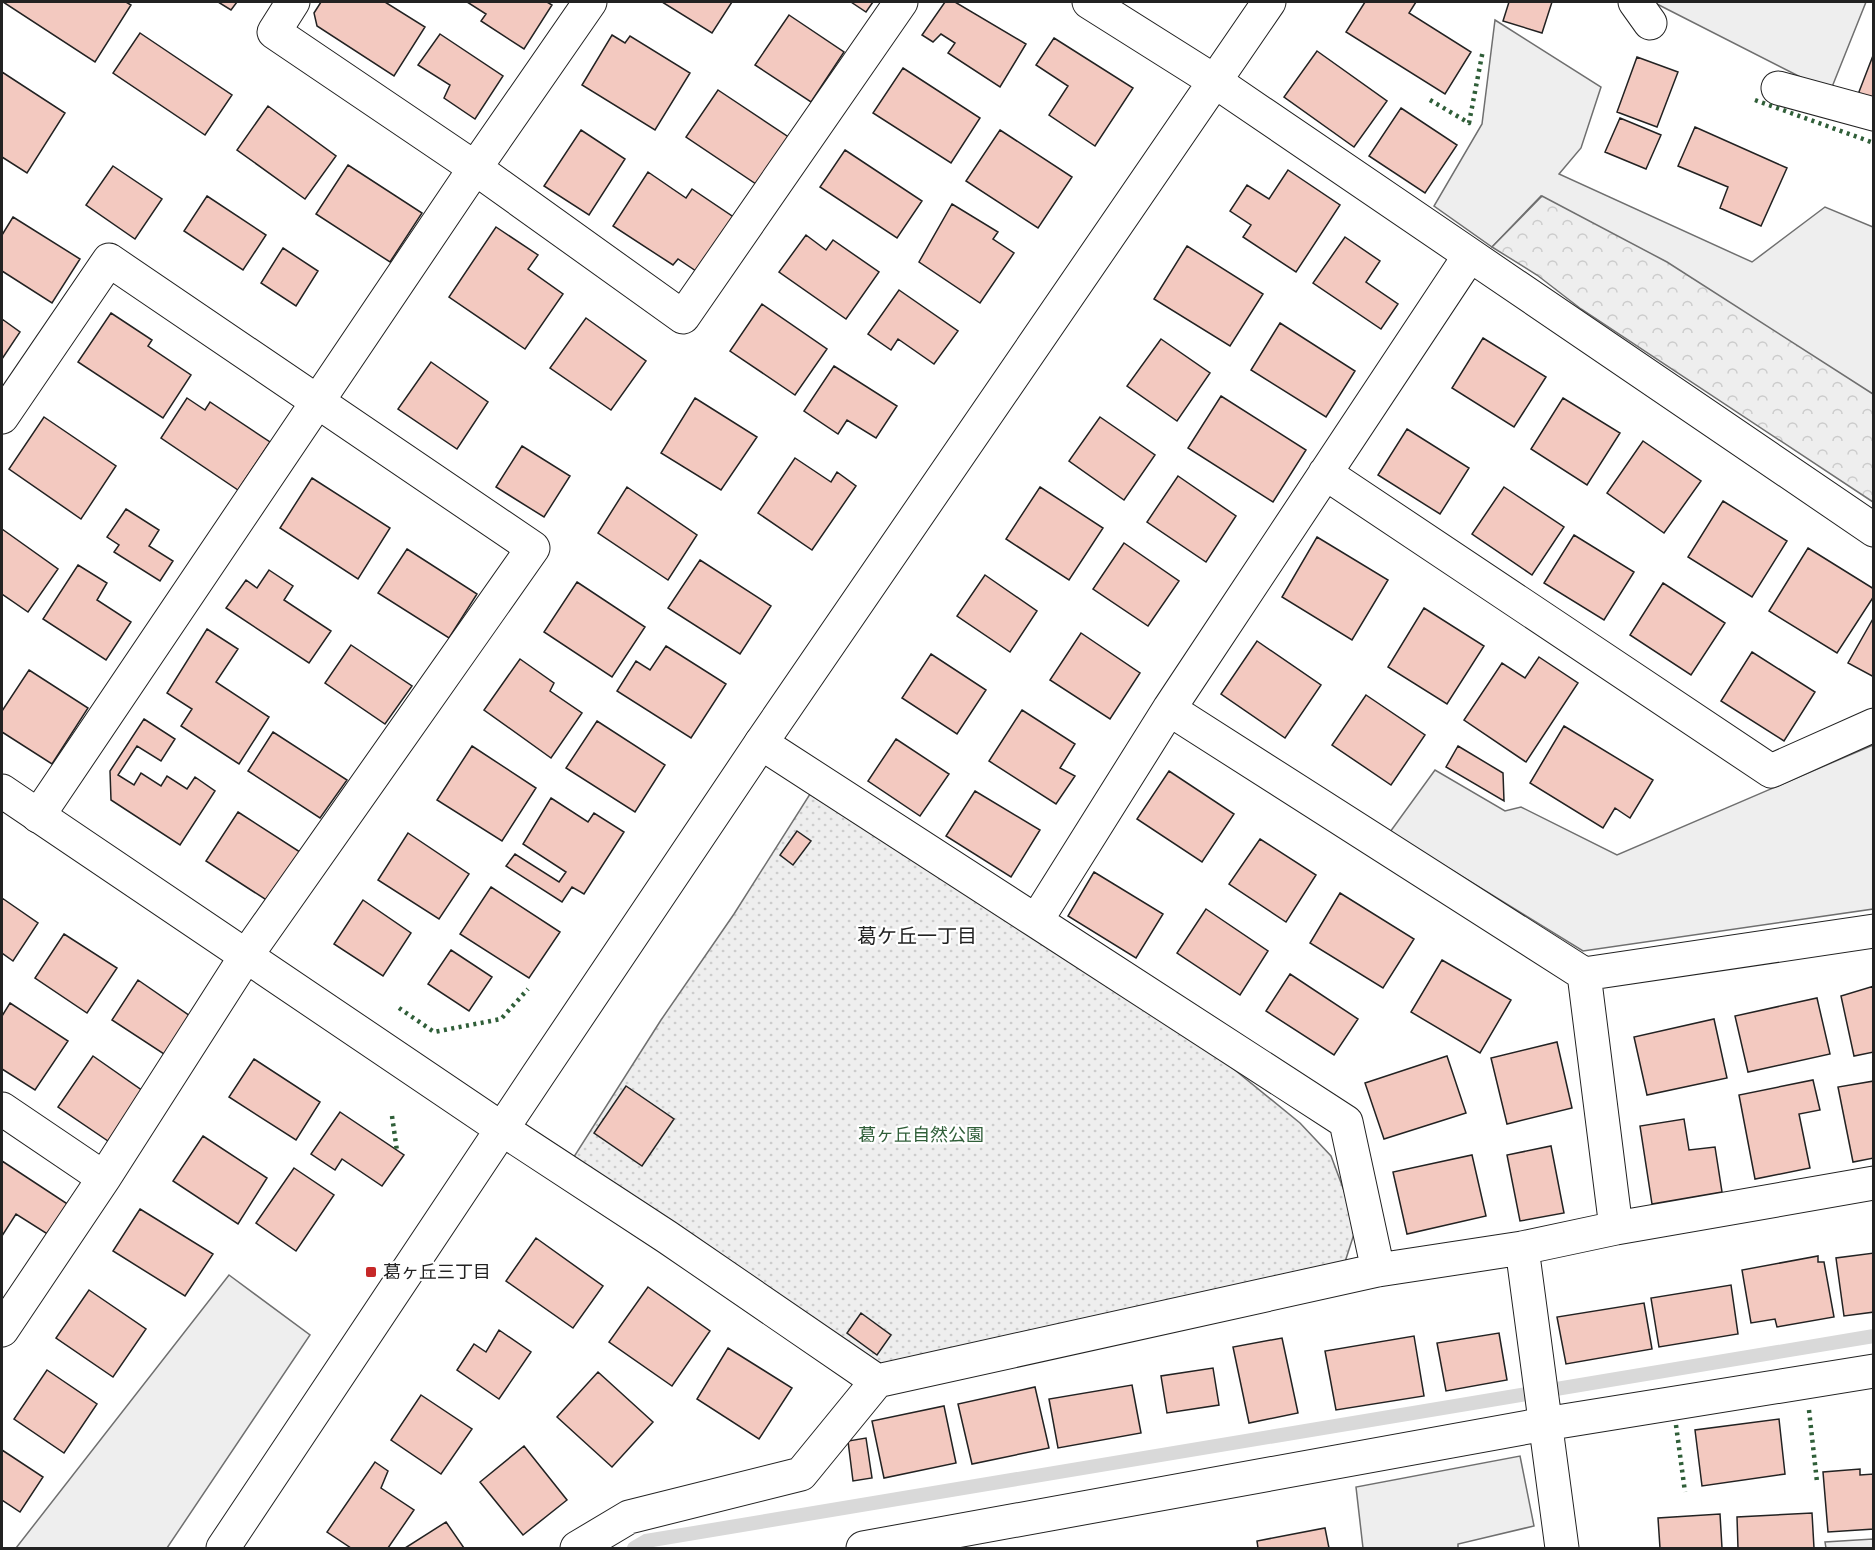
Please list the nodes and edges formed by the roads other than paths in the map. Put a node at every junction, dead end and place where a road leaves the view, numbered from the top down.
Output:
1 (293, 2) edge
2 (590, 2) edge
3 (901, 2) edge
4 (1089, 2) edge
5 (1269, 2) edge
6 (1216, 82) junction
7 (1778, 88) dead end
8 (1874, 114) edge
9 (475, 168) junction
10 (1470, 255) junction
11 (316, 402) junction
12 (2, 417) edge
13 (1324, 473) junction
14 (1874, 530) edge
15 (1169, 709) junction
16 (1874, 725) edge
17 (761, 743) junction
18 (2, 792) edge
19 (38, 816) junction
20 (1036, 921) junction
21 (1874, 931) edge
22 (246, 956) junction
23 (1584, 974) junction
24 (2, 1108) edge
25 (502, 1129) junction
26 (104, 1178) junction
27 (1874, 1183) edge
28 (1616, 1228) junction
29 (1522, 1248) junction
30 (1378, 1270) junction
31 (2, 1330) edge
32 (1874, 1371) edge
33 (876, 1381) junction
34 (1544, 1418) junction
35 (223, 1548) edge
36 (576, 1548) edge
37 (863, 1548) edge
38 (1562, 1548) edge

1 - 9 street
2 - 9 street
3 - 9 street
4 - 6 street
5 - 6 street
6 - 10 street
6 - 17 street
7 - 8 street
9 - 11 street
10 - 13 street
10 - 14 street
11 - 12 street
11 - 19 street
11 - 22 street
13 - 15 street
13 - 16 street
15 - 20 street
15 - 23 street
17 - 20 street
17 - 25 street
18 - 19 street
19 - 22 street
20 - 30 street
21 - 23 street
22 - 25 street
22 - 26 street
23 - 28 street
24 - 26 street
25 - 33 street
25 - 35 street
26 - 31 street
27 - 28 street
28 - 29 street
29 - 30 street
29 - 34 street
30 - 33 street
32 - 34 street
33 - 36 street
34 - 37 street
34 - 38 street

